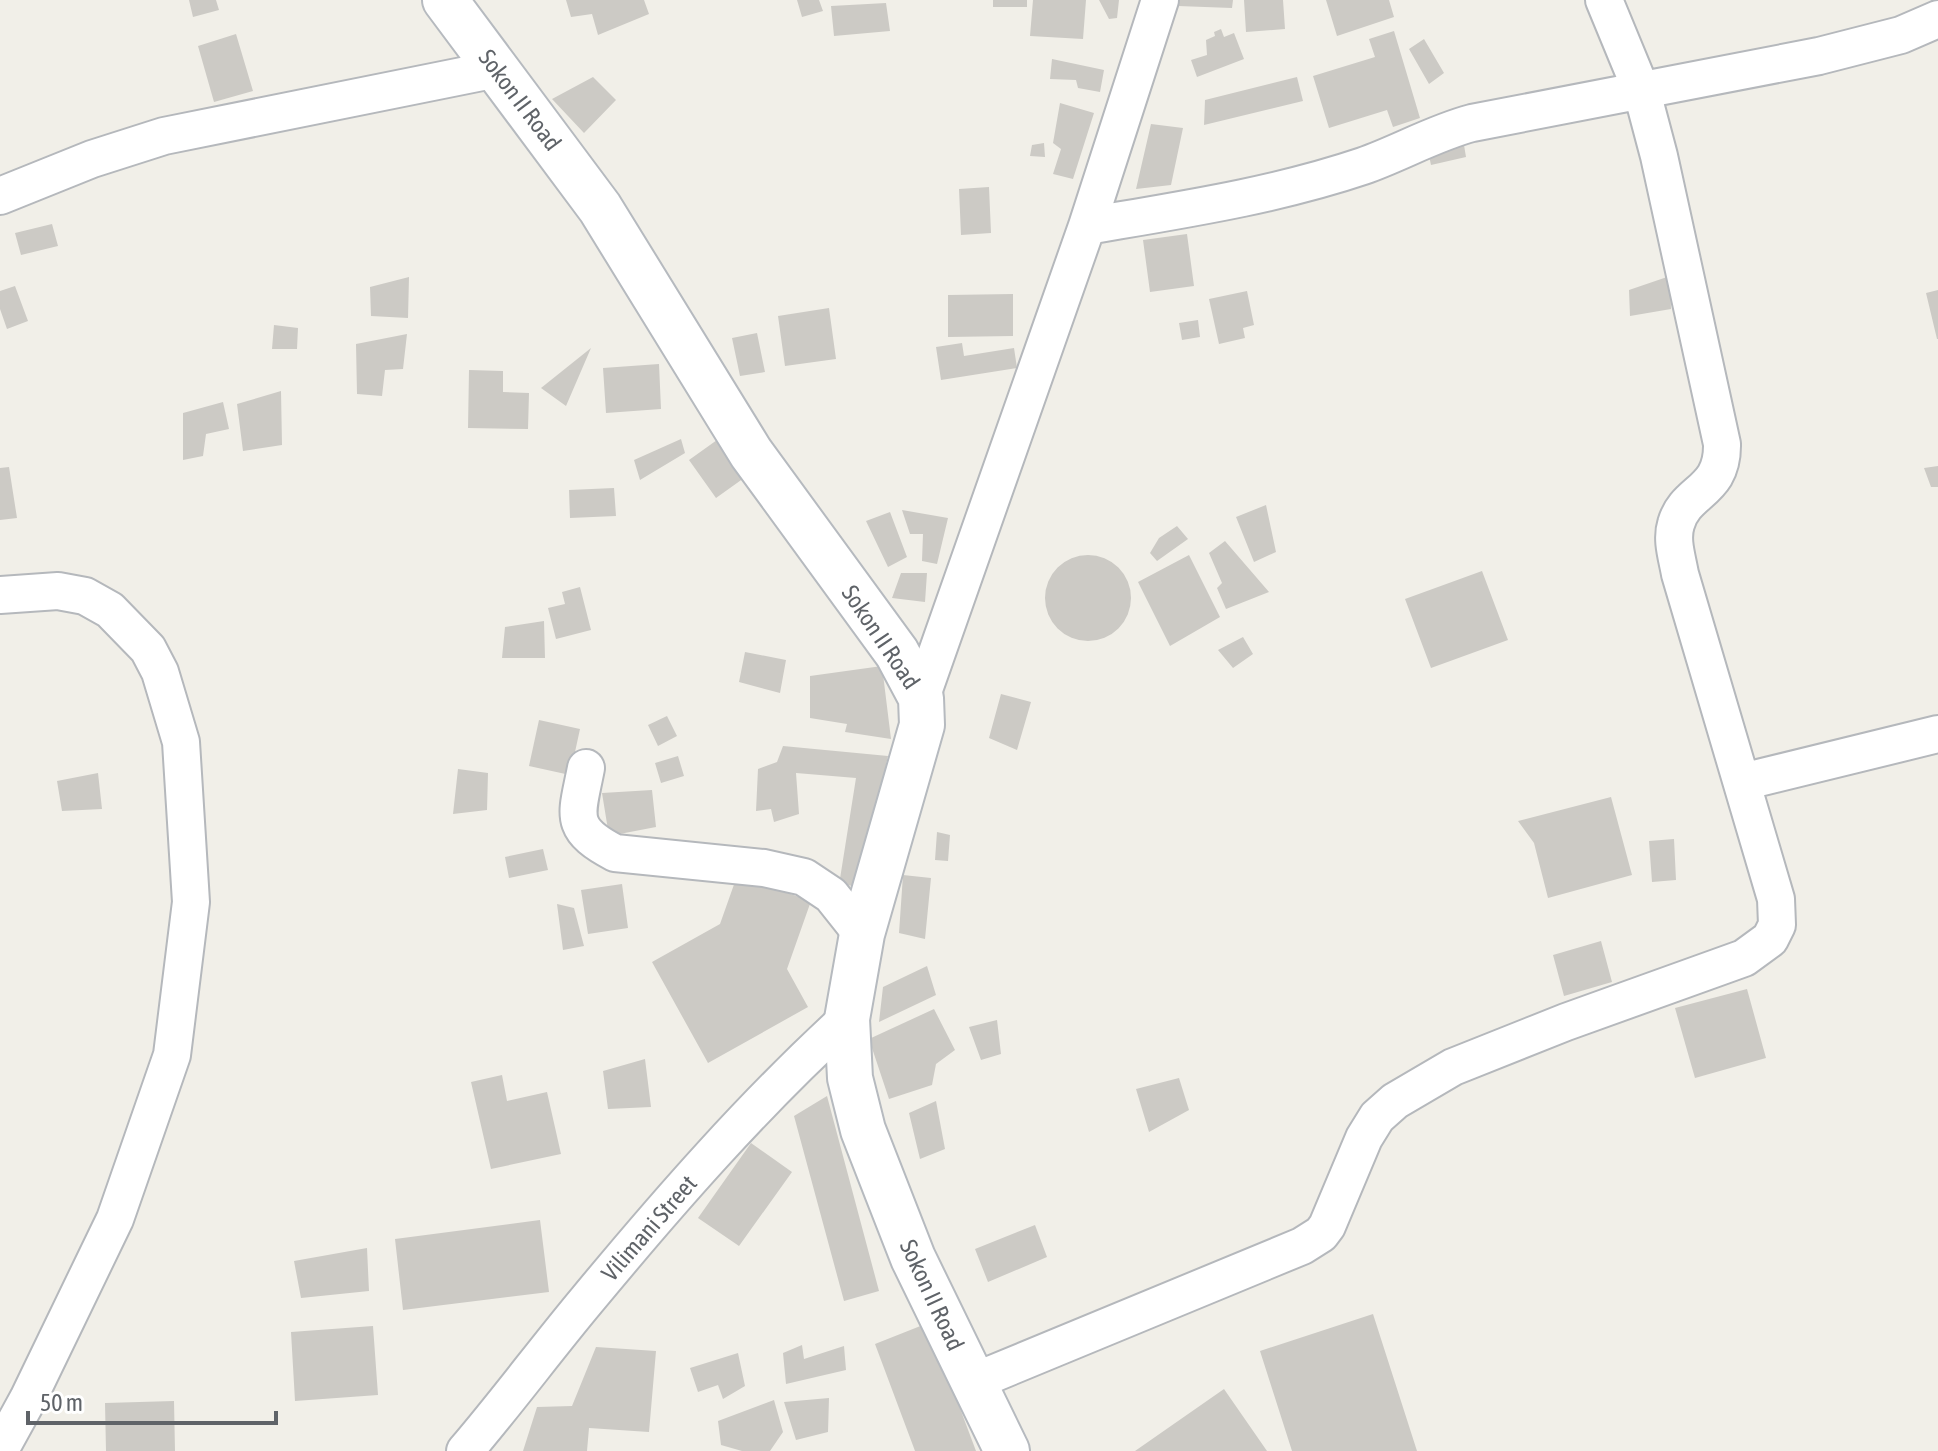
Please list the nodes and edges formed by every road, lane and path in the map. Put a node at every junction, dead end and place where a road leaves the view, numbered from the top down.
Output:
1 (445, 0) edge
2 (1160, 0) edge
3 (1604, 0) edge
4 (1938, 19) edge
5 (497, 69) junction
6 (1642, 92) junction
7 (0, 196) edge
8 (1087, 226) junction
9 (0, 595) edge
10 (921, 698) junction
11 (1938, 734) edge
12 (586, 768) dead end
13 (1742, 782) junction
14 (862, 934) junction
15 (847, 1019) junction
16 (973, 1382) junction
17 (0, 1450) edge
18 (465, 1451) edge
19 (1007, 1451) edge

1 - 5 street, Sokon II Road
2 - 8 street
3 - 6 street
4 - 6 street
5 - 7 street
5 - 10 street, Sokon II Road
6 - 8 street
6 - 13 street
8 - 10 street
9 - 17 street
10 - 14 street, Sokon II Road
11 - 13 street
12 - 14 street
13 - 16 street
14 - 15 street, Sokon II Road
15 - 16 street, Sokon II Road
15 - 18 street, Vilimani Street
16 - 19 street, Sokon II Road

